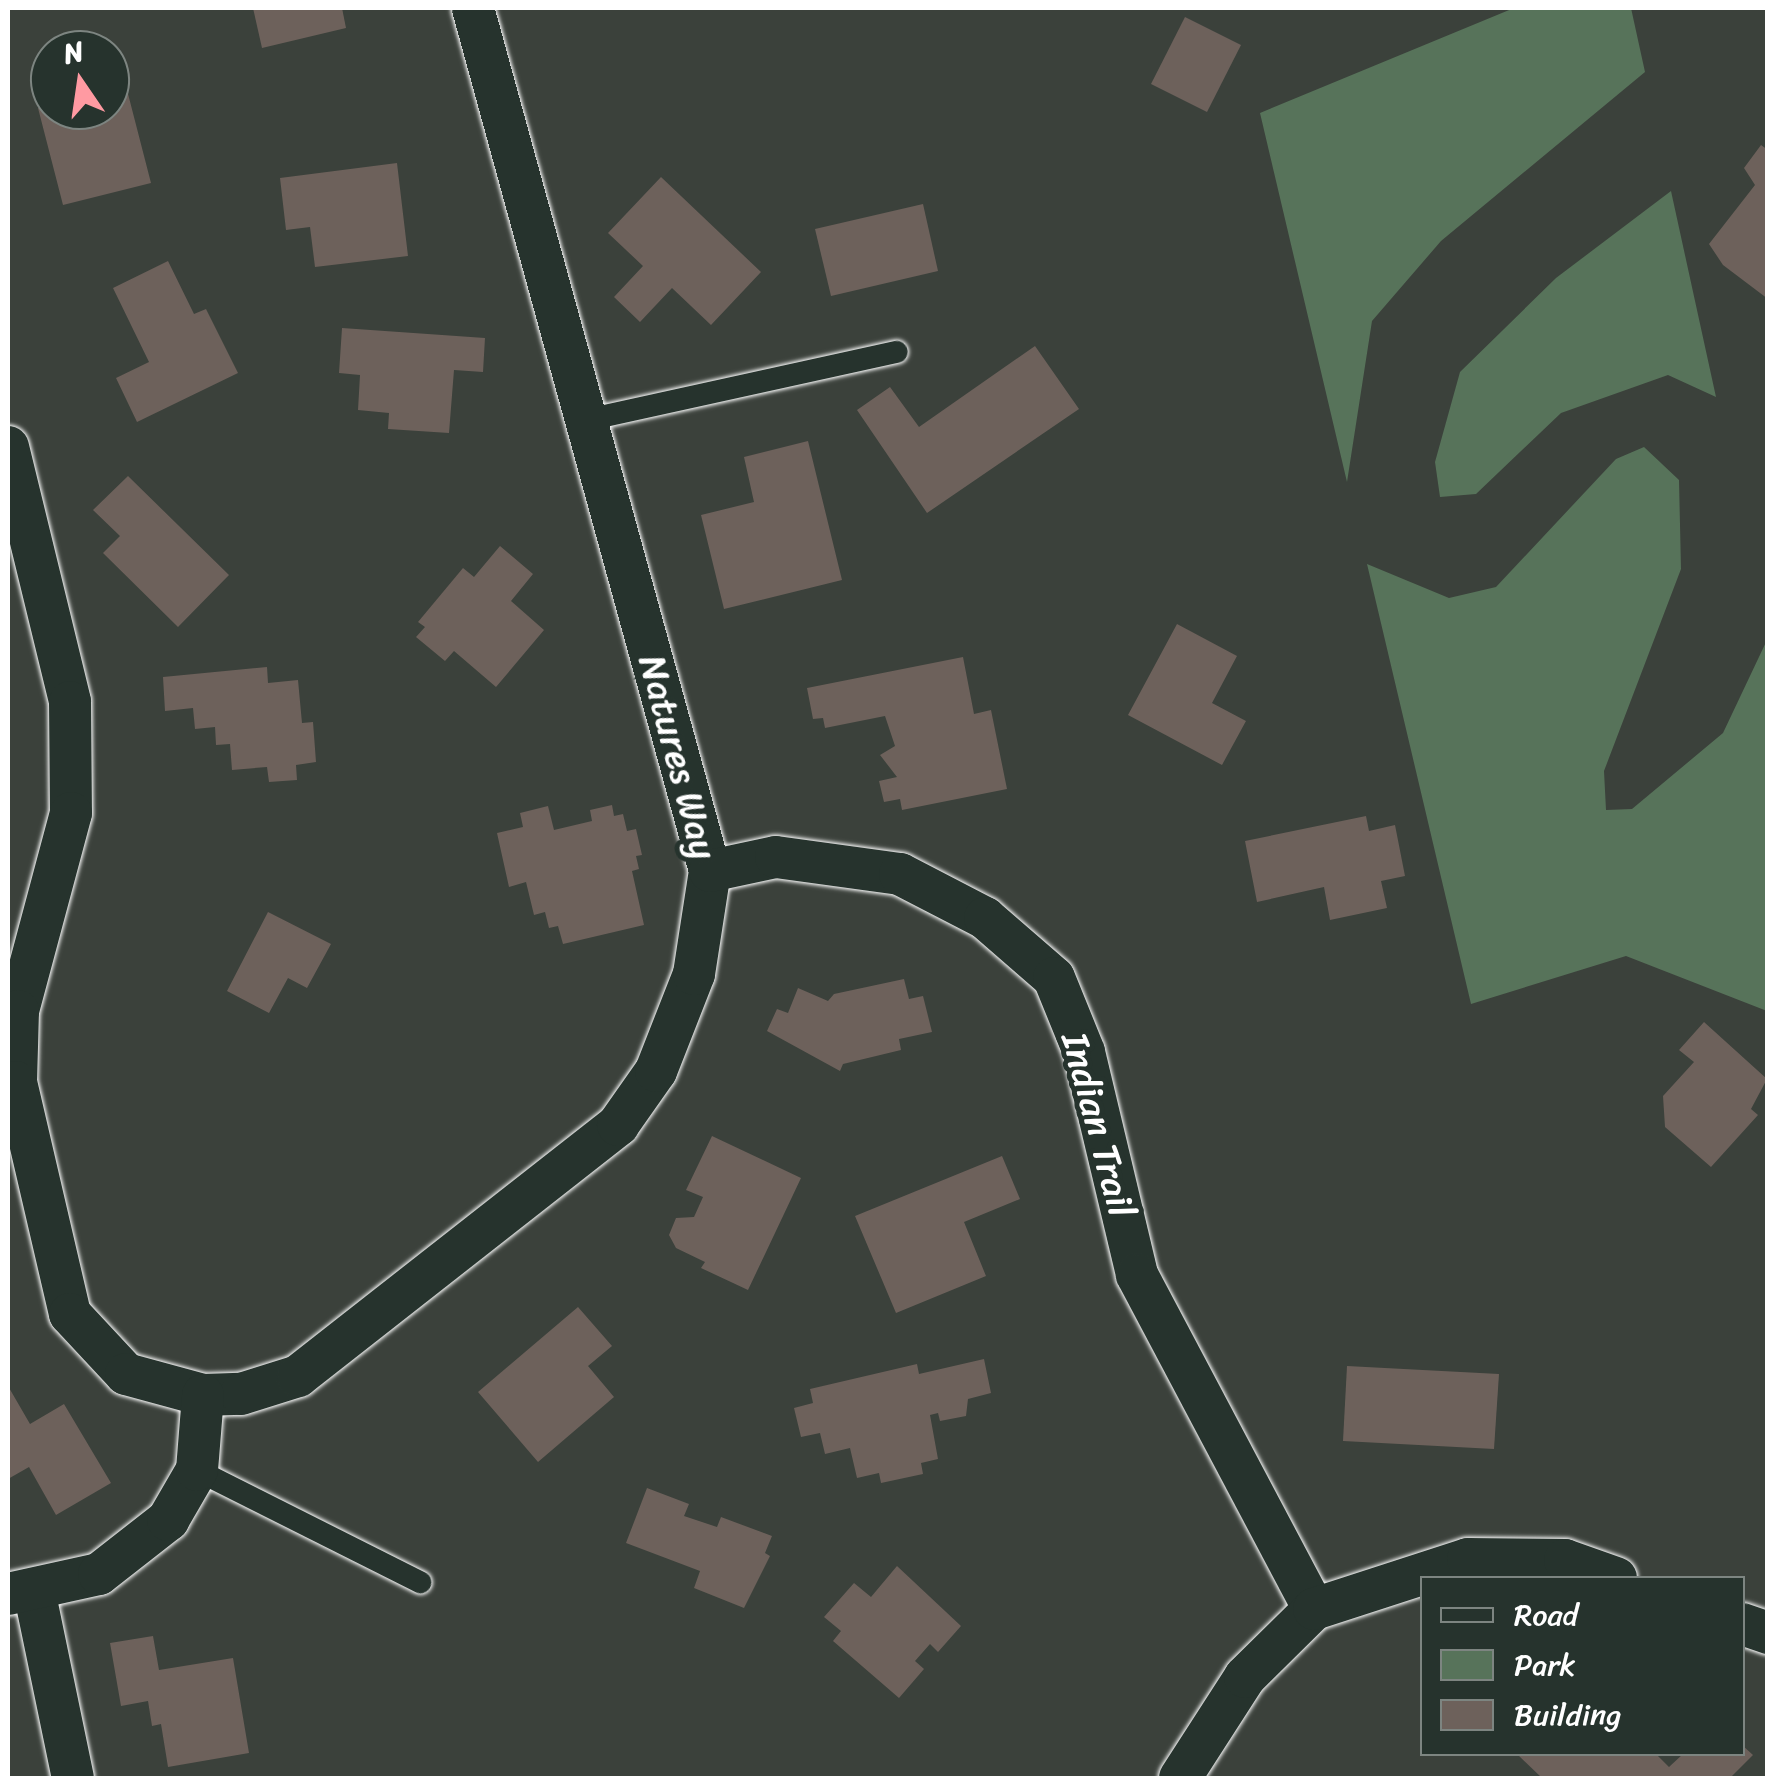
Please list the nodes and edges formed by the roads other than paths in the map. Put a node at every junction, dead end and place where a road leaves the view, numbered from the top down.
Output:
1 (473, 8) edge
2 (897, 352) dead end
3 (588, 420) junction
4 (8, 447) edge
5 (710, 871) junction
6 (26, 923) edge
7 (203, 1395) junction
8 (197, 1470) junction
9 (1610, 1576) edge
10 (420, 1582) dead end
11 (21, 1592) edge
12 (1314, 1609) junction
13 (74, 1778) edge
14 (1180, 1778) edge

1 - 3 street, Natures Way
2 - 3 lane
3 - 5 street, Natures Way
4 - 6 street
5 - 7 street, Natures Way
5 - 12 street, Indian Trail
6 - 7 street
7 - 8 street
8 - 10 lane
8 - 11 street
9 - 12 street
11 - 13 street
12 - 14 street

